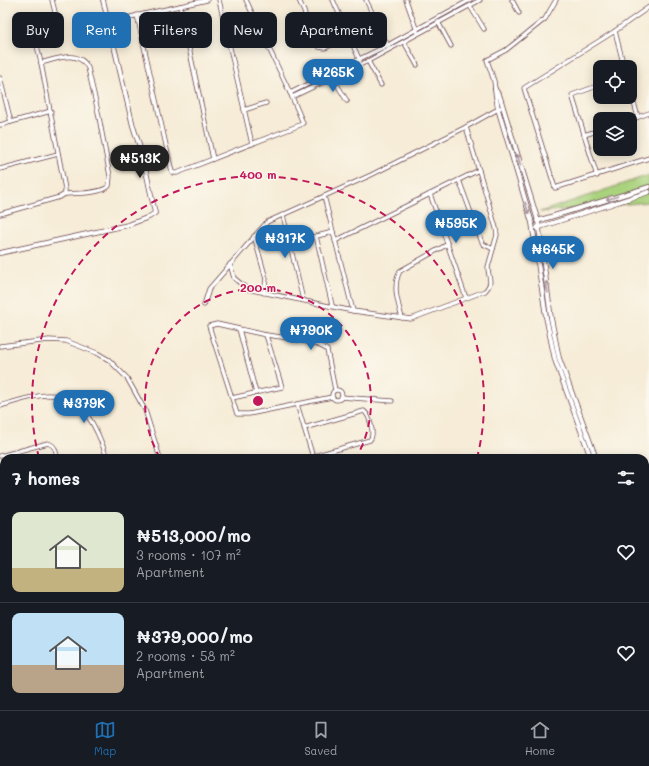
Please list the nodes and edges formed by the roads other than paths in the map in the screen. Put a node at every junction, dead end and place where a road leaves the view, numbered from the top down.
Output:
1 (52, 0) edge
2 (102, 0) edge
3 (207, 0) edge
4 (219, 0) edge
5 (246, 0) edge
6 (299, 0) edge
7 (333, 0) edge
8 (366, 0) edge
9 (406, 0) edge
10 (470, 0) edge
11 (480, 0) edge
12 (512, 0) edge
13 (556, 0) edge
14 (180, 6) junction
15 (470, 6) junction
16 (649, 7) edge
17 (55, 12) edge
18 (105, 12) edge
19 (304, 12) edge
20 (338, 12) edge
21 (519, 13) dead end
22 (137, 15) junction
23 (131, 16) edge
24 (437, 21) junction
25 (484, 29) dead end
26 (615, 31) junction
27 (417, 32) junction
28 (404, 42) junction
29 (451, 46) dead end
30 (389, 47) junction
31 (38, 48) edge
32 (114, 48) edge
33 (354, 48) edge
34 (622, 60) edge
35 (368, 61) junction
36 (361, 62) junction
37 (41, 63) junction
38 (417, 65) dead end
39 (0, 78) edge
40 (333, 78) junction
41 (381, 85) dead end
42 (593, 88) edge
43 (495, 89) junction
44 (290, 93) junction
45 (292, 98) junction
46 (347, 101) dead end
47 (266, 103) dead end
48 (634, 104) edge
49 (503, 107) junction
50 (498, 109) junction
51 (244, 110) junction
52 (50, 111) junction
53 (649, 113) edge
54 (638, 117) joint
55 (11, 122) junction
56 (0, 125) edge
57 (466, 126) junction
58 (593, 132) edge
59 (584, 135) junction
60 (252, 144) junction
61 (58, 154) junction
62 (649, 158) edge
63 (213, 159) junction
64 (0, 169) edge
65 (479, 170) junction
66 (597, 176) junction
67 (459, 180) junction
68 (649, 187) edge
69 (649, 192) edge
70 (65, 194) junction
71 (430, 194) junction
72 (324, 196) junction
73 (0, 214) edge
74 (283, 215) junction
75 (538, 221) junction
76 (532, 223) junction
77 (539, 227) junction
78 (533, 229) junction
79 (333, 232) junction
80 (254, 236) junction
81 (316, 236) junction
82 (335, 241) junction
83 (289, 243) junction
84 (448, 244) junction
85 (493, 248) junction
86 (0, 253) edge
87 (230, 264) junction
88 (264, 292) junction
89 (466, 298) junction
90 (303, 300) junction
91 (204, 305) dead end
92 (332, 306) junction
93 (353, 310) junction
94 (402, 318) junction
95 (239, 329) junction
96 (266, 334) junction
97 (0, 346) edge
98 (335, 390) junction
99 (256, 393) junction
100 (332, 397) junction
101 (341, 397) junction
102 (232, 398) junction
103 (392, 401) dead end
104 (297, 404) junction
105 (0, 406) edge
106 (304, 428) junction
107 (7, 454) edge
108 (56, 454) edge
109 (105, 454) edge
110 (159, 454) edge
111 (312, 454) edge
112 (321, 454) edge
113 (590, 454) edge
114 (595, 454) edge

1 - 17 street
2 - 18 street
3 - 14 street
4 - 51 street
5 - 44 street
6 - 19 street
7 - 20 street
8 - 30 street
9 - 27 street
10 - 24 street
11 - 15 street
12 - 21 street
13 - 43 street
14 - 22 street
14 - 63 street
15 - 24 street
15 - 25 street
16 - 26 street
22 - 23 street
22 - 63 street
24 - 27 street
24 - 29 street
26 - 34 street
26 - 66 street
27 - 28 street
27 - 30 street
28 - 30 street
28 - 38 street
30 - 35 street
30 - 36 street
31 - 37 street
32 - 86 street
33 - 36 street
35 - 36 street
35 - 41 street
36 - 40 street
36 - 44 street
37 - 52 street
37 - 70 street
39 - 55 street
40 - 45 street
40 - 46 street
42 - 59 street
43 - 49 street
43 - 50 street
44 - 45 street
45 - 60 street
47 - 51 street
48 - 54 street
49 - 50 street
75 -> 49 street
50 - 57 street
50 -> 76 street
51 - 60 street
52 - 55 street
52 - 61 street
53 - 54 street
55 - 56 street
57 - 65 street
57 - 72 street
58 - 59 street
59 - 66 street
60 - 63 street
61 - 64 street
61 - 70 street
62 - 66 street
65 - 67 street
65 - 85 street
67 - 71 street
67 - 85 street
68 -> 75 street
69 - 77 street
70 - 73 street
71 - 82 street
71 - 84 street
72 - 74 street
72 - 79 street
74 - 80 street
74 - 83 street
75 - 76 street
75 - 77 street
76 - 78 street
77 - 78 street
114 -> 77 street
78 - 113 street
79 - 81 street
79 - 82 street
80 - 87 street
80 - 88 street
81 - 83 street
81 - 92 street
82 - 93 street
83 - 90 street
84 - 89 street
84 - 94 street
85 - 89 street
87 - 88 street
87 - 91 street
88 - 90 street
89 - 94 street
90 - 92 street
92 - 93 street
93 - 94 street
95 - 96 street
95 - 99 street
95 - 102 street
96 - 98 street
96 - 99 street
97 - 110 street
98 - 100 street
98 - 101 street
99 - 102 street
100 - 101 street
100 - 104 street
101 - 103 street
102 - 104 street
104 - 106 street
105 - 109 street
106 - 111 street
106 - 112 street
107 - 108 street

